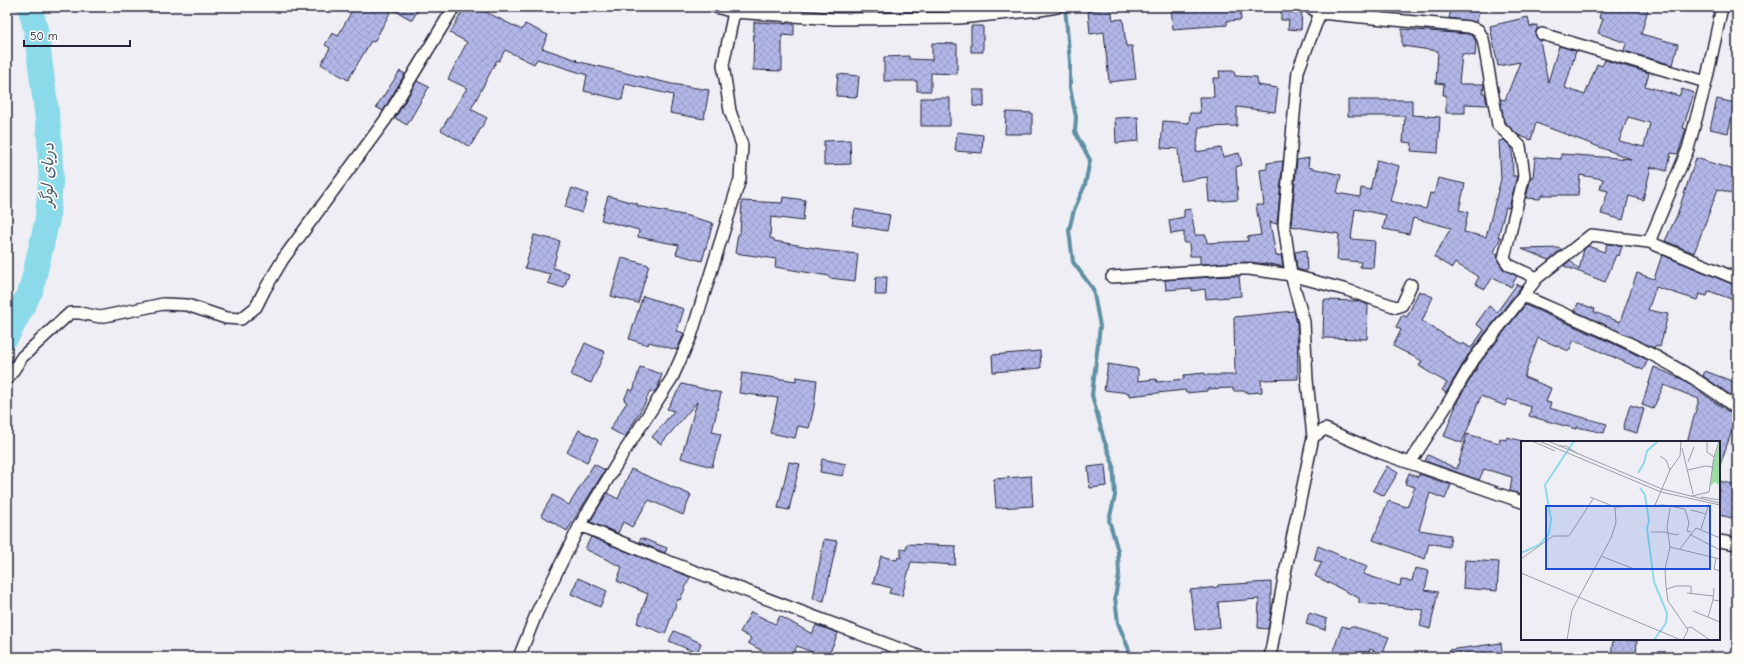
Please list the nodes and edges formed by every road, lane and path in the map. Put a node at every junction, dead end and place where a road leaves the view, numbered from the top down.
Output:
1 (454, 7) edge
2 (716, 7) edge
3 (1057, 7) edge
4 (1309, 7) edge
5 (1722, 7) edge
6 (734, 12) junction
7 (1320, 12) junction
8 (1542, 34) dead end
9 (1706, 82) junction
10 (1649, 242) junction
11 (1291, 275) junction
12 (1112, 277) dead end
13 (1537, 278) junction
14 (1737, 279) edge
15 (1411, 284) dead end
16 (1522, 296) junction
17 (7, 380) edge
18 (1737, 409) edge
19 (1313, 437) junction
20 (1410, 463) junction
21 (1521, 502) edge
22 (580, 524) junction
23 (1720, 541) edge
24 (1737, 544) edge
25 (519, 657) edge
26 (921, 657) edge
27 (1270, 657) edge

1 - 17 street
2 - 6 street
3 - 6 street
4 - 7 street
5 - 9 street
6 - 22 street
7 - 11 street
7 - 13 street
8 - 9 street
9 - 10 street
10 - 13 street
10 - 14 street
11 - 12 street
11 - 15 street
11 - 19 street
13 - 16 street
16 - 18 street
16 - 20 street
19 - 20 street
19 - 27 street
20 - 21 street
22 - 25 street
22 - 26 street
23 - 24 street

